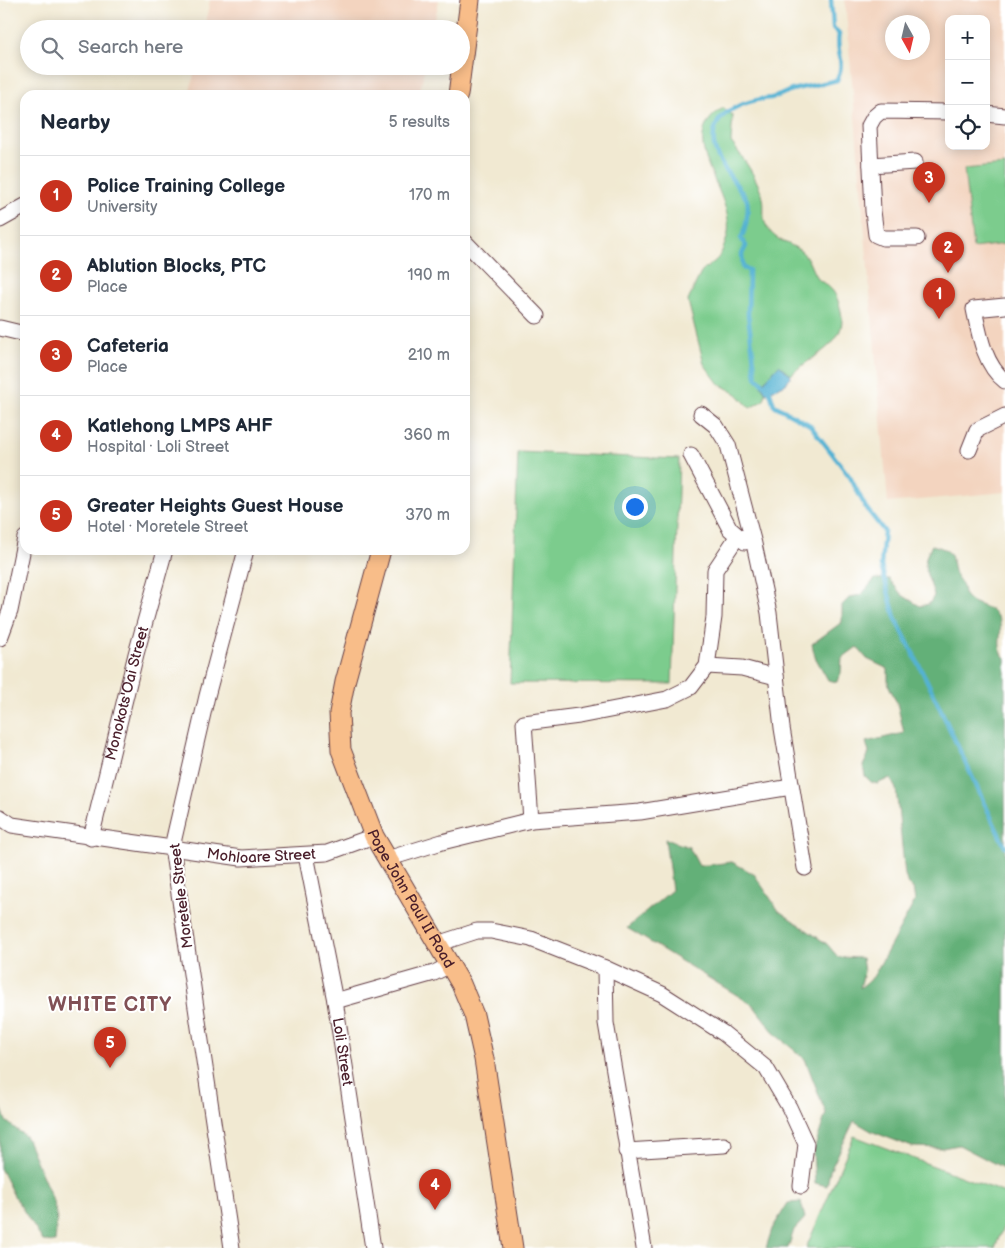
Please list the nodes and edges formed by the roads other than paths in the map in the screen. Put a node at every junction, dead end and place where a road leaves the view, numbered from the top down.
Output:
1 (470, 0) edge
2 (467, 20) edge
3 (461, 75) edge
4 (459, 90) edge
5 (945, 112) edge
6 (990, 114) edge
7 (1005, 116) edge
8 (915, 162) dead end
9 (871, 165) junction
10 (20, 209) edge
11 (0, 220) edge
12 (917, 238) dead end
13 (470, 247) edge
14 (1005, 306) edge
15 (537, 316) dead end
16 (0, 328) edge
17 (20, 333) edge
18 (1005, 381) edge
19 (701, 414) dead end
20 (1005, 416) edge
21 (968, 450) dead end
22 (691, 455) dead end
23 (737, 537) junction
24 (754, 544) junction
25 (22, 555) edge
26 (165, 555) edge
27 (245, 555) edge
28 (381, 555) edge
29 (0, 638) edge
30 (707, 666) junction
31 (776, 678) junction
32 (791, 787) junction
33 (0, 817) edge
34 (531, 820) junction
35 (374, 836) junction
36 (91, 838) junction
37 (172, 847) junction
38 (306, 855) junction
39 (387, 859) junction
40 (805, 868) dead end
41 (437, 944) junction
42 (450, 965) junction
43 (605, 968) junction
44 (335, 1001) junction
45 (724, 1145) dead end
46 (626, 1151) junction
47 (801, 1186) dead end
48 (232, 1248) edge
49 (373, 1248) edge
50 (513, 1248) edge
51 (644, 1248) edge

1 - 2 main road
3 - 4 main road
5 - 9 street
6 - 7 street
8 - 9 street
9 - 12 street
10 - 11 street
13 - 15 street
14 - 18 street
16 - 17 street
19 - 24 street
20 - 21 street
22 - 23 street
23 - 24 street
23 - 30 street
24 - 31 street
25 - 29 street
26 - 36 street, Monokots'Oai Street
27 - 37 street, Moretele Street
28 - 35 main road, Pope John Paul II Road
30 - 31 street
30 - 34 street
31 - 32 street
32 - 34 street
32 - 40 street
33 - 36 street, Mohloare Street
34 - 39 street
35 - 38 street, Mohloare Street
35 - 39 main road, Pope John Paul II Road
36 - 37 street, Mohloare Street
37 - 38 street, Mohloare Street
37 - 48 street, Moretele Street
38 - 44 street, Loli Street
39 - 41 main road, Pope John Paul II Road
41 - 42 main road, Pope John Paul II Road
41 - 43 street
42 - 44 street
42 - 50 main road, Pope John Paul II Road
43 - 46 street
43 - 47 street
44 - 49 street, Loli Street
45 - 46 street
46 - 51 street

